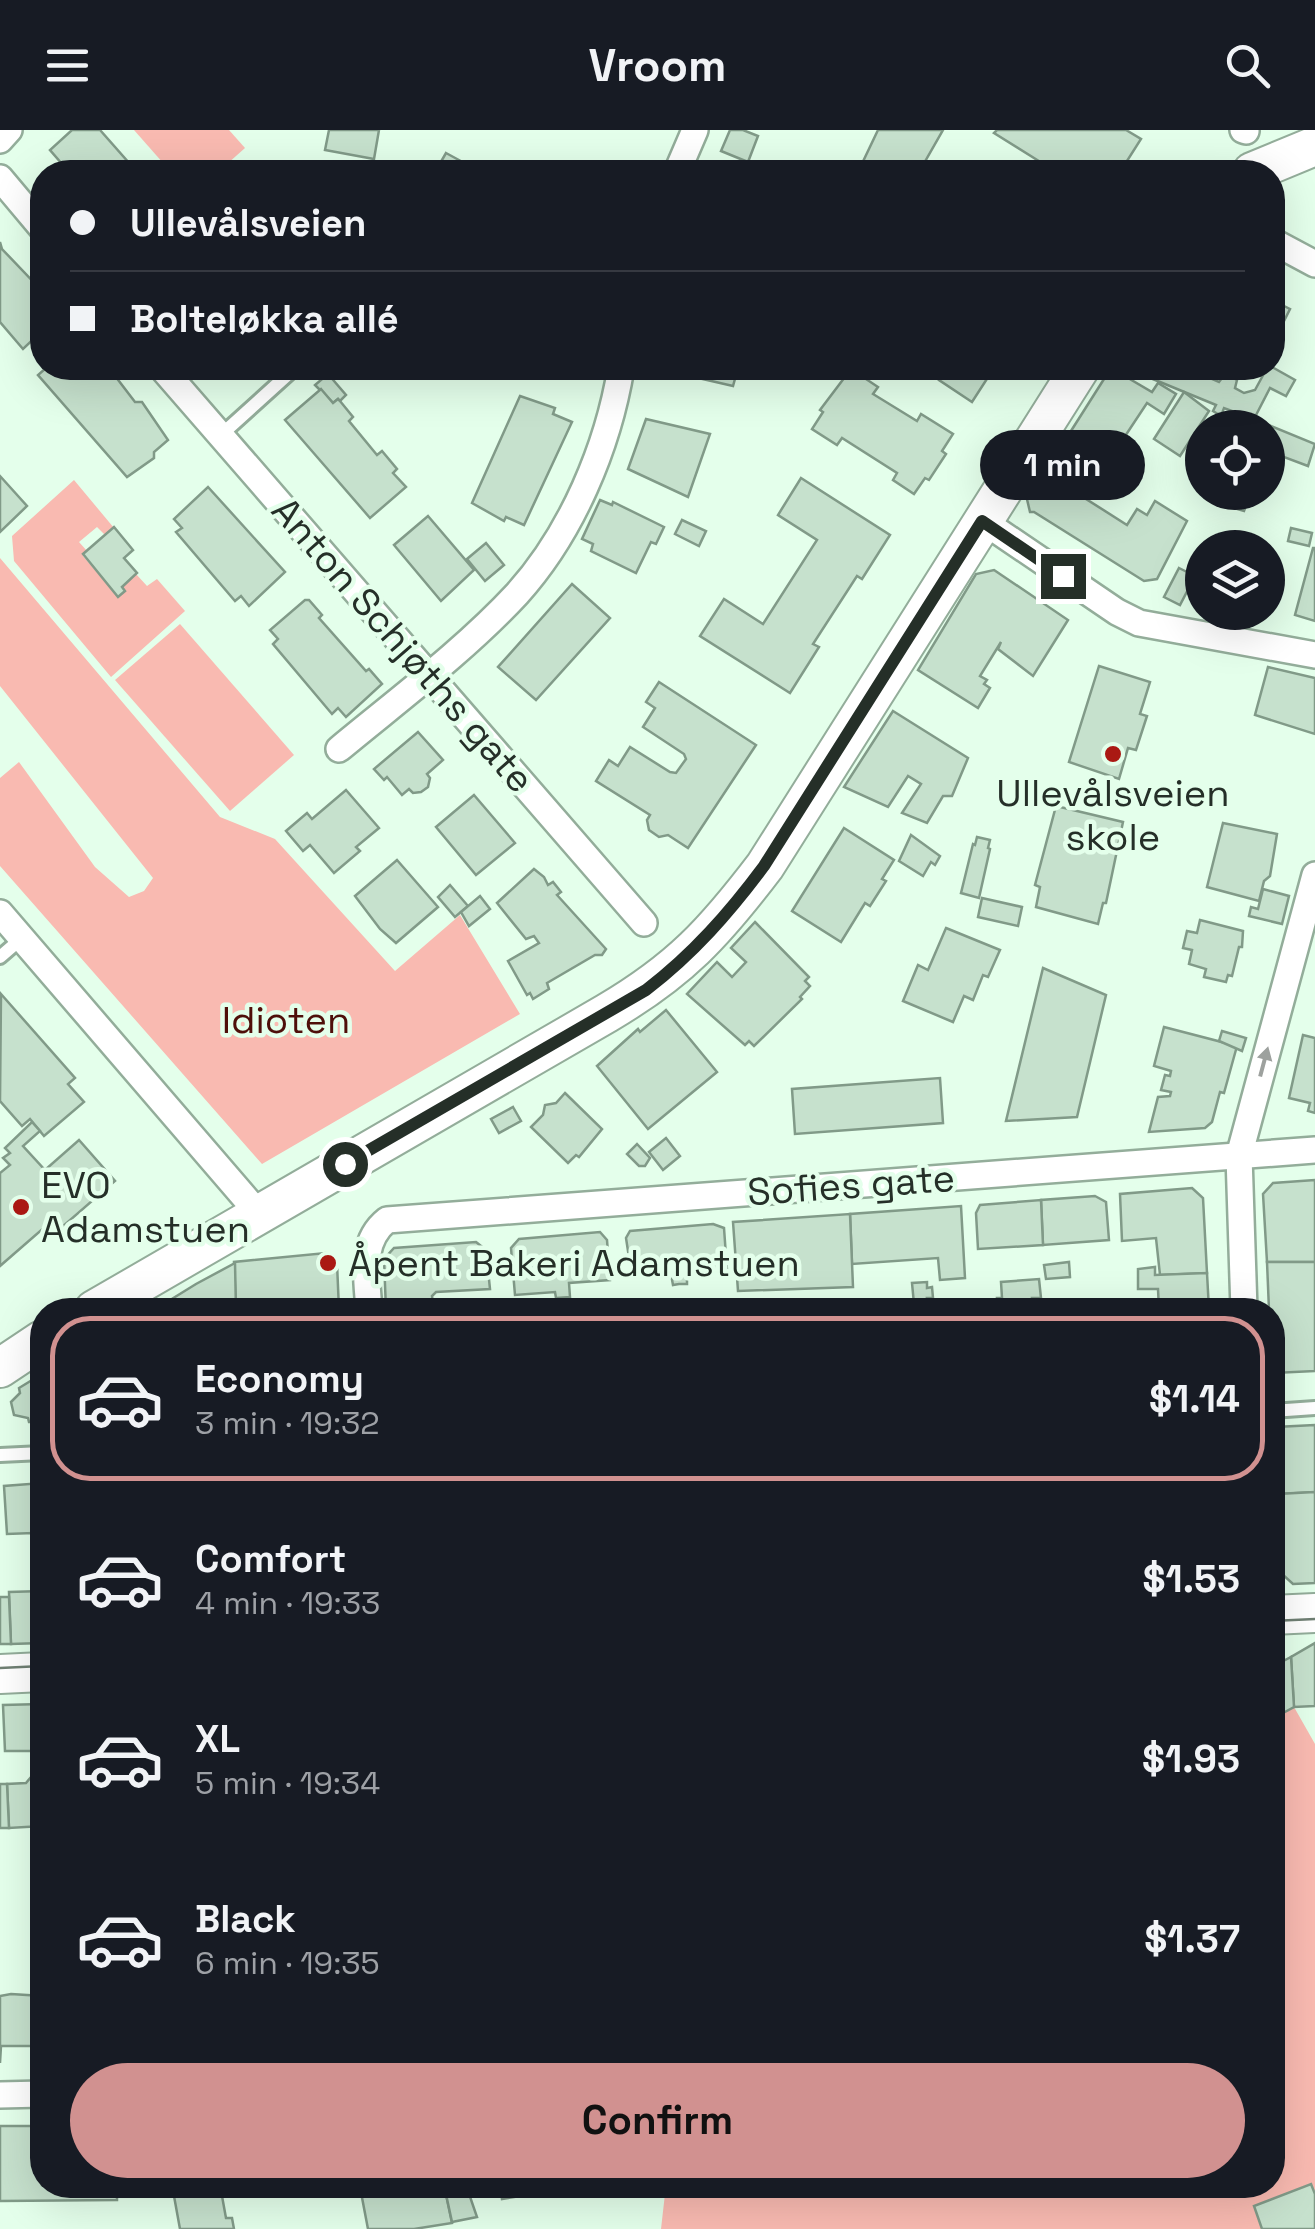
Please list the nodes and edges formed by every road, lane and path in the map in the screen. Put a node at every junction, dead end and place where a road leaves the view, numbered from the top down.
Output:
1 (10, 130) edge
2 (695, 130) edge
3 (0, 140) edge
4 (1315, 146) edge
5 (682, 160) edge
6 (1281, 160) edge
7 (0, 178) edge
8 (30, 214) edge
9 (1285, 248) edge
10 (1315, 264) edge
11 (173, 380) edge
12 (282, 380) edge
13 (619, 380) edge
14 (1072, 380) edge
15 (221, 435) junction
16 (982, 521) junction
17 (1315, 655) edge
18 (429, 674) junction
19 (338, 750) dead end
20 (1315, 875) edge
21 (0, 913) edge
22 (644, 923) dead end
23 (22, 938) junction
24 (0, 957) edge
25 (1315, 1150) edge
26 (1239, 1156) junction
27 (259, 1214) junction
28 (115, 1298) edge
29 (369, 1298) edge
30 (1244, 1298) edge
31 (30, 1348) edge
32 (0, 1368) edge
33 (1315, 1408) edge
34 (1285, 1410) edge
35 (30, 1454) edge
36 (0, 1455) edge
37 (1315, 1613) edge
38 (1285, 1614) edge
39 (30, 1673) edge
40 (0, 1674) edge
41 (30, 2094) edge
42 (0, 2095) edge

1 - 3 street
2 - 5 street
4 - 6 street
7 - 8 street
9 - 10 street
11 - 15 street, Anton Schjøths gate
12 - 15 lane
13 - 18 street
14 - 16 street
15 - 18 street, Anton Schjøths gate
16 - 17 street
16 - 27 street
18 - 19 street
18 - 22 street, Anton Schjøths gate
26 -> 20 street
21 - 23 street
23 - 24 lane
23 - 27 street
25 - 26 street, Sofies gate
26 - 29 street, Sofies gate
26 - 30 street
27 - 28 street
31 - 32 street
33 - 34 lane
35 - 36 lane
37 - 38 street
39 - 40 street
41 - 42 street

